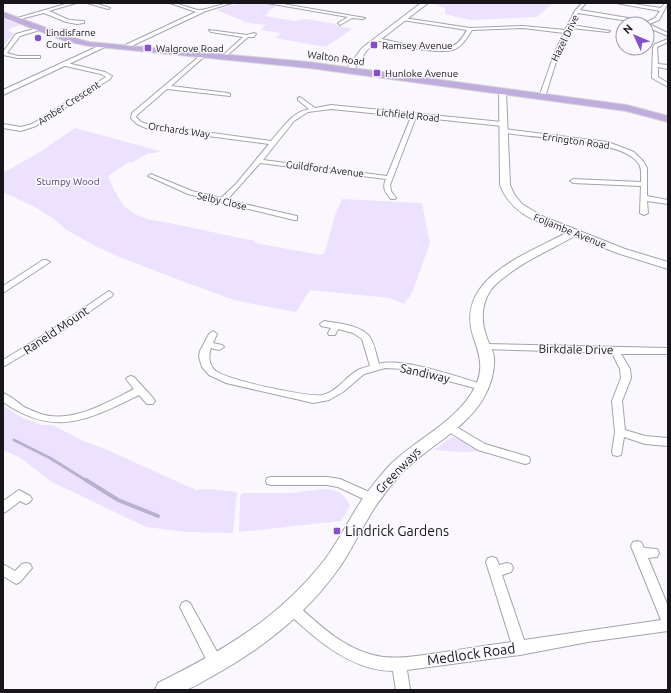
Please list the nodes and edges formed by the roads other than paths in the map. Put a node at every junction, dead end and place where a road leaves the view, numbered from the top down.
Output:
1 (74, 3) edge
2 (89, 3) edge
3 (172, 3) edge
4 (230, 3) edge
5 (270, 3) edge
6 (425, 3) edge
7 (584, 3) edge
8 (618, 3) edge
9 (667, 3) edge
10 (113, 7) dead end
11 (663, 10) junction
12 (44, 11) junction
13 (200, 12) junction
14 (577, 12) junction
15 (3, 14) edge
16 (352, 16) junction
17 (615, 17) edge
18 (363, 18) dead end
19 (16, 19) junction
20 (404, 19) junction
21 (655, 20) edge
22 (82, 23) dead end
23 (340, 23) dead end
24 (570, 26) junction
25 (41, 28) junction
26 (655, 28) edge
27 (470, 29) junction
28 (211, 31) dead end
29 (608, 31) dead end
30 (567, 32) junction
31 (254, 34) dead end
32 (668, 35) edge
33 (247, 36) junction
34 (377, 39) junction
35 (668, 40) edge
36 (102, 46) junction
37 (123, 48) junction
38 (202, 56) junction
39 (38, 57) dead end
40 (223, 58) junction
41 (63, 64) junction
42 (655, 66) junction
43 (668, 67) edge
44 (349, 71) junction
45 (668, 85) edge
46 (166, 87) junction
47 (502, 92) junction
48 (3, 93) edge
49 (228, 95) dead end
50 (542, 97) junction
51 (294, 98) dead end
52 (313, 109) junction
53 (414, 116) junction
54 (668, 119) edge
55 (3, 126) edge
56 (503, 128) junction
57 (273, 144) junction
58 (259, 161) junction
59 (151, 176) dead end
60 (390, 178) junction
61 (573, 181) dead end
62 (644, 184) junction
63 (393, 198) dead end
64 (644, 198) junction
65 (222, 201) junction
66 (668, 202) edge
67 (644, 213) dead end
68 (294, 218) dead end
69 (572, 233) junction
70 (46, 262) dead end
71 (668, 266) edge
72 (3, 290) edge
73 (109, 294) dead end
74 (324, 324) dead end
75 (213, 334) dead end
76 (208, 345) junction
77 (219, 347) dead end
78 (485, 347) junction
79 (615, 350) junction
80 (668, 351) edge
81 (3, 364) edge
82 (375, 368) junction
83 (131, 379) dead end
84 (482, 387) junction
85 (141, 390) junction
86 (3, 397) edge
87 (150, 401) dead end
88 (448, 426) junction
89 (620, 432) junction
90 (668, 442) edge
91 (618, 452) dead end
92 (525, 460) dead end
93 (271, 481) dead end
94 (372, 498) junction
95 (26, 499) dead end
96 (3, 508) edge
97 (654, 553) dead end
98 (498, 567) dead end
99 (26, 568) dead end
100 (3, 569) edge
101 (186, 607) dead end
102 (291, 607) junction
103 (668, 624) edge
104 (520, 648) junction
105 (399, 663) junction
106 (216, 664) junction
107 (165, 690) edge
108 (403, 690) edge

1 - 12 street
2 - 10 street
3 - 13 street
4 - 13 street
5 - 16 street
6 - 20 street
7 - 14 street, Hazel Drive
8 - 11 street
9 - 11 street
11 - 21 street
12 - 19 street
12 - 22 street
13 - 37 street
14 - 17 street
14 - 24 street, Hazel Drive
15 - 19 main road, Walton Road
16 - 18 street
16 - 23 street
19 - 25 main road, Walton Road
20 - 27 street
20 - 34 street
24 - 29 street
24 - 30 street, Hazel Drive
25 - 36 main road, Walton Road
25 - 39 street
26 - 32 street
27 - 30 street
27 - 34 street
28 - 33 street
30 - 50 street, Hazel Drive
31 - 33 street
33 - 40 street
34 - 44 street
35 - 42 street
36 - 37 main road, Walton Road
36 - 41 street
37 - 38 main road, Walton Road
38 - 40 main road, Walton Road
38 - 46 street, Orchards Way
40 - 44 main road, Walton Road
41 - 48 street
41 - 55 street, Amber Crescent
42 - 43 street
42 - 45 street
44 - 47 main road, Walton Road
46 - 49 street
46 - 57 street, Orchards Way
47 - 50 main road, Walton Road
47 - 56 street, Foljambe Avenue
50 - 54 main road, Walton Road
51 - 52 street
52 - 53 street, Lichfield Road
52 - 57 street, Lichfield Road
53 - 56 street, Lichfield Road
53 - 60 street
56 - 62 street, Errington Road
56 - 69 street, Foljambe Avenue
57 - 58 street, Lichfield Road
58 - 60 street, Guildford Avenue
58 - 65 street, Lichfield Road
59 - 65 street, Selby Close
60 - 63 street
61 - 62 street
62 - 64 street, Errington Road
64 - 66 street
64 - 67 street, Errington Road
65 - 68 street, Selby Close
69 - 71 street, Foljambe Avenue
69 - 78 street, Greenways
70 - 72 street
73 - 81 street, Raneld Mount
74 - 82 street
75 - 76 street, Sandiway
76 - 77 street
76 - 82 street, Sandiway
78 - 79 street, Birkdale Drive
78 - 84 street, Greenways
79 - 80 street, Birkdale Drive
79 - 89 street
82 - 84 street, Sandiway
83 - 85 street
84 - 88 street, Greenways
85 - 86 street
85 - 87 street
88 - 92 street
88 - 94 street, Greenways
89 - 90 street
89 - 91 street
93 - 94 street
94 - 102 street, Greenways
95 - 96 street
97 - 103 street
98 - 104 street
99 - 100 street
101 - 106 street
102 - 105 street, Medlock Road
102 - 106 street, Greenways
103 - 104 street, Medlock Road
104 - 105 street, Medlock Road
105 - 108 street
106 - 107 street, Greenways

